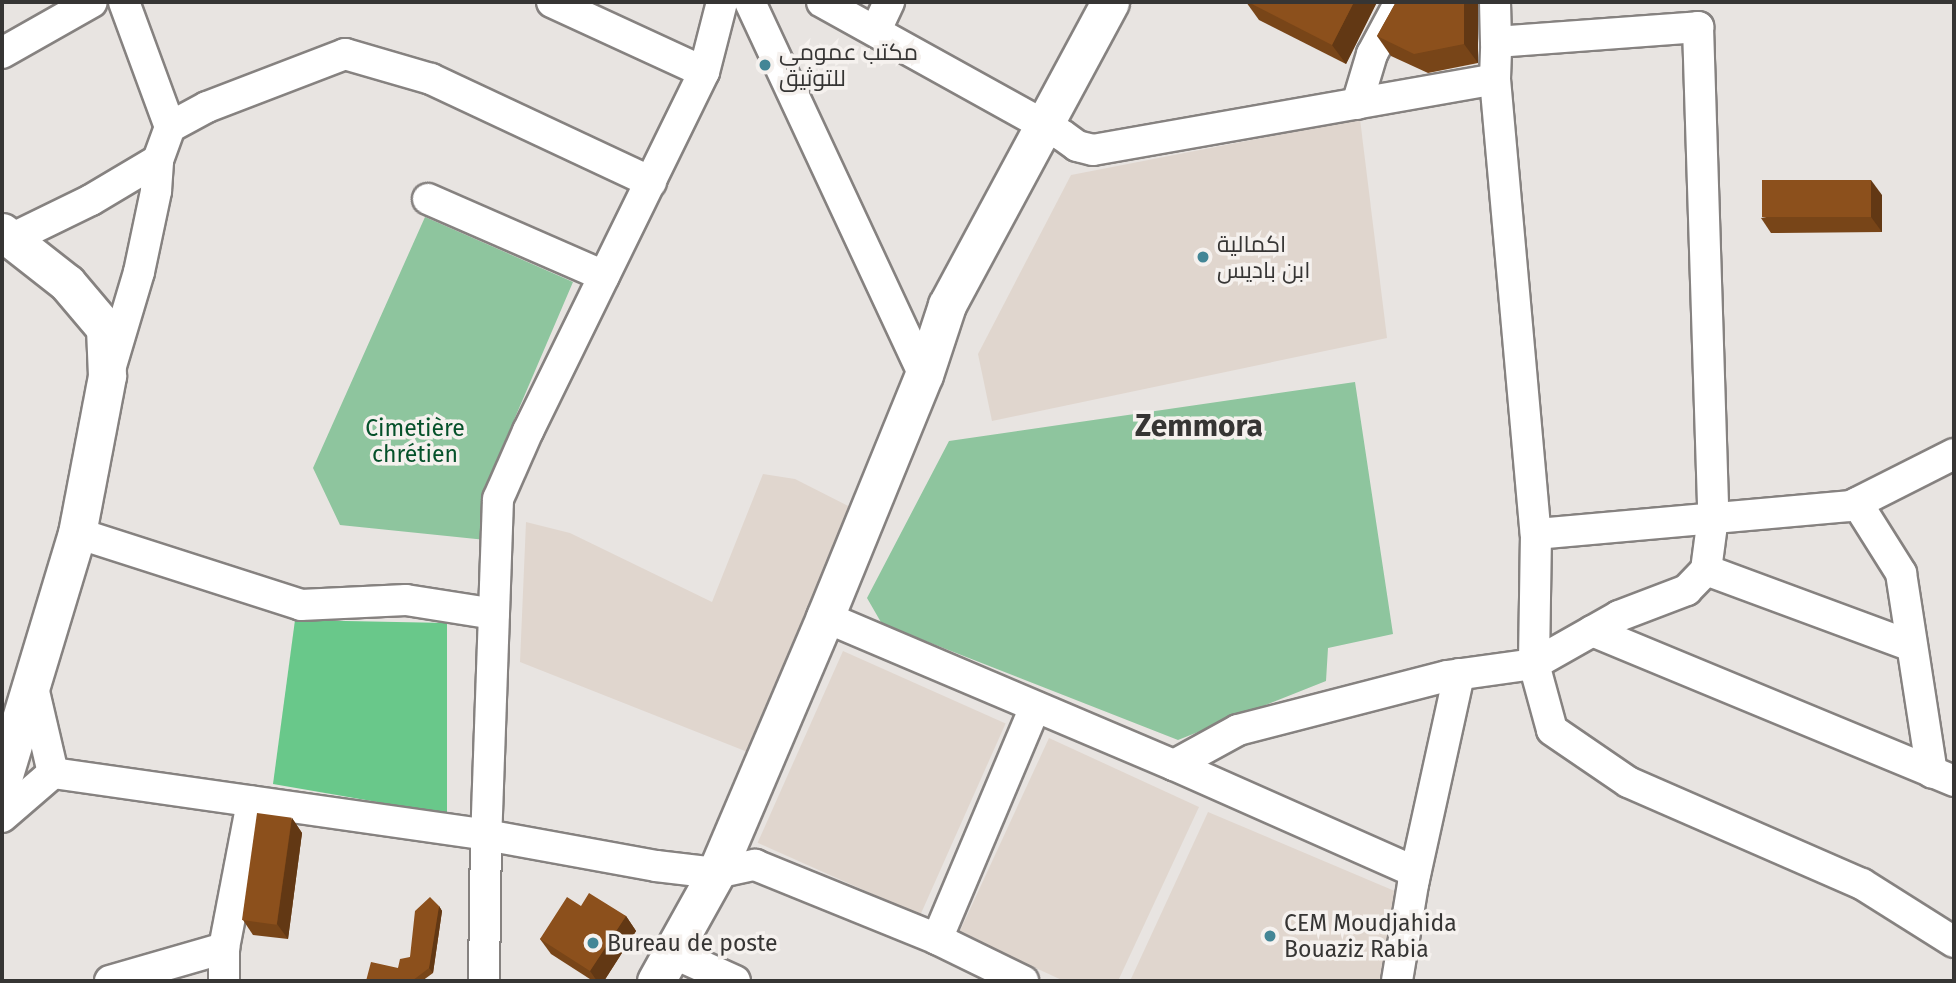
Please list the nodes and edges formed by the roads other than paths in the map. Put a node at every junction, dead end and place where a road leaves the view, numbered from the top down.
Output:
1 (92, 2) edge
2 (124, 2) edge
3 (552, 2) edge
4 (722, 2) edge
5 (750, 2) edge
6 (822, 2) edge
7 (889, 2) edge
8 (1110, 2) edge
9 (1135, 2) edge
10 (1400, 2) edge
11 (1495, 2) edge
12 (1697, 15) edge
13 (876, 30) junction
14 (1496, 42) junction
15 (2, 53) edge
16 (704, 72) junction
17 (1495, 79) junction
18 (1357, 104) junction
19 (170, 127) junction
20 (1053, 130) junction
21 (158, 160) junction
22 (651, 182) junction
23 (428, 199) dead end
24 (7, 235) edge
25 (604, 276) junction
26 (924, 375) junction
27 (107, 376) junction
28 (1954, 454) edge
29 (1857, 503) junction
30 (1713, 517) junction
31 (77, 533) junction
32 (1536, 534) junction
33 (1706, 570) junction
34 (494, 614) junction
35 (825, 617) junction
36 (1592, 631) junction
37 (1912, 646) junction
38 (1534, 664) junction
39 (1459, 674) junction
40 (32, 682) junction
41 (1035, 707) junction
42 (1174, 765) junction
43 (52, 773) junction
44 (1943, 777) edge
45 (2, 782) edge
46 (252, 802) junction
47 (2, 817) edge
48 (486, 835) junction
49 (716, 873) junction
50 (1413, 884) junction
51 (937, 939) junction
52 (1954, 942) edge
53 (224, 948) junction
54 (664, 967) edge
55 (110, 981) edge
56 (224, 981) edge
57 (484, 981) edge
58 (735, 981) edge
59 (1023, 981) edge
60 (1397, 981) edge

1 - 15 street
2 - 19 street
3 - 16 street
4 - 16 street
5 - 26 street
6 - 13 street
7 - 13 street
8 - 20 main road
9 - 20 main road
10 - 18 street
11 - 14 street
12 - 14 street
12 - 30 street
13 - 20 street
14 - 17 street
16 - 22 street
17 - 18 street
17 - 32 street
18 - 20 street
19 - 21 street
19 - 22 street
20 - 26 main road
21 - 24 street
21 - 27 street
22 - 25 street
23 - 25 street
24 - 27 main road
25 - 34 street
26 - 35 main road
27 - 31 main road
28 - 29 street
29 - 30 street
29 - 37 street
30 - 32 street
30 - 33 street
31 - 34 street
31 - 40 main road
32 - 38 street
33 - 36 street
33 - 37 street
34 - 48 street
35 - 41 street
35 - 49 main road
36 - 38 street
36 - 44 street
37 - 44 street
38 - 39 street
38 - 52 street
39 - 42 street
39 - 50 street
40 - 43 street
40 - 45 main road
41 - 42 street
41 - 51 street
42 - 50 street
43 - 46 street
43 - 47 street
46 - 48 street
46 - 53 street
48 - 49 street
48 - 57 street
49 - 51 street
49 - 54 main road
50 - 60 street
51 - 59 street
53 - 55 street
53 - 56 street
54 - 58 street

